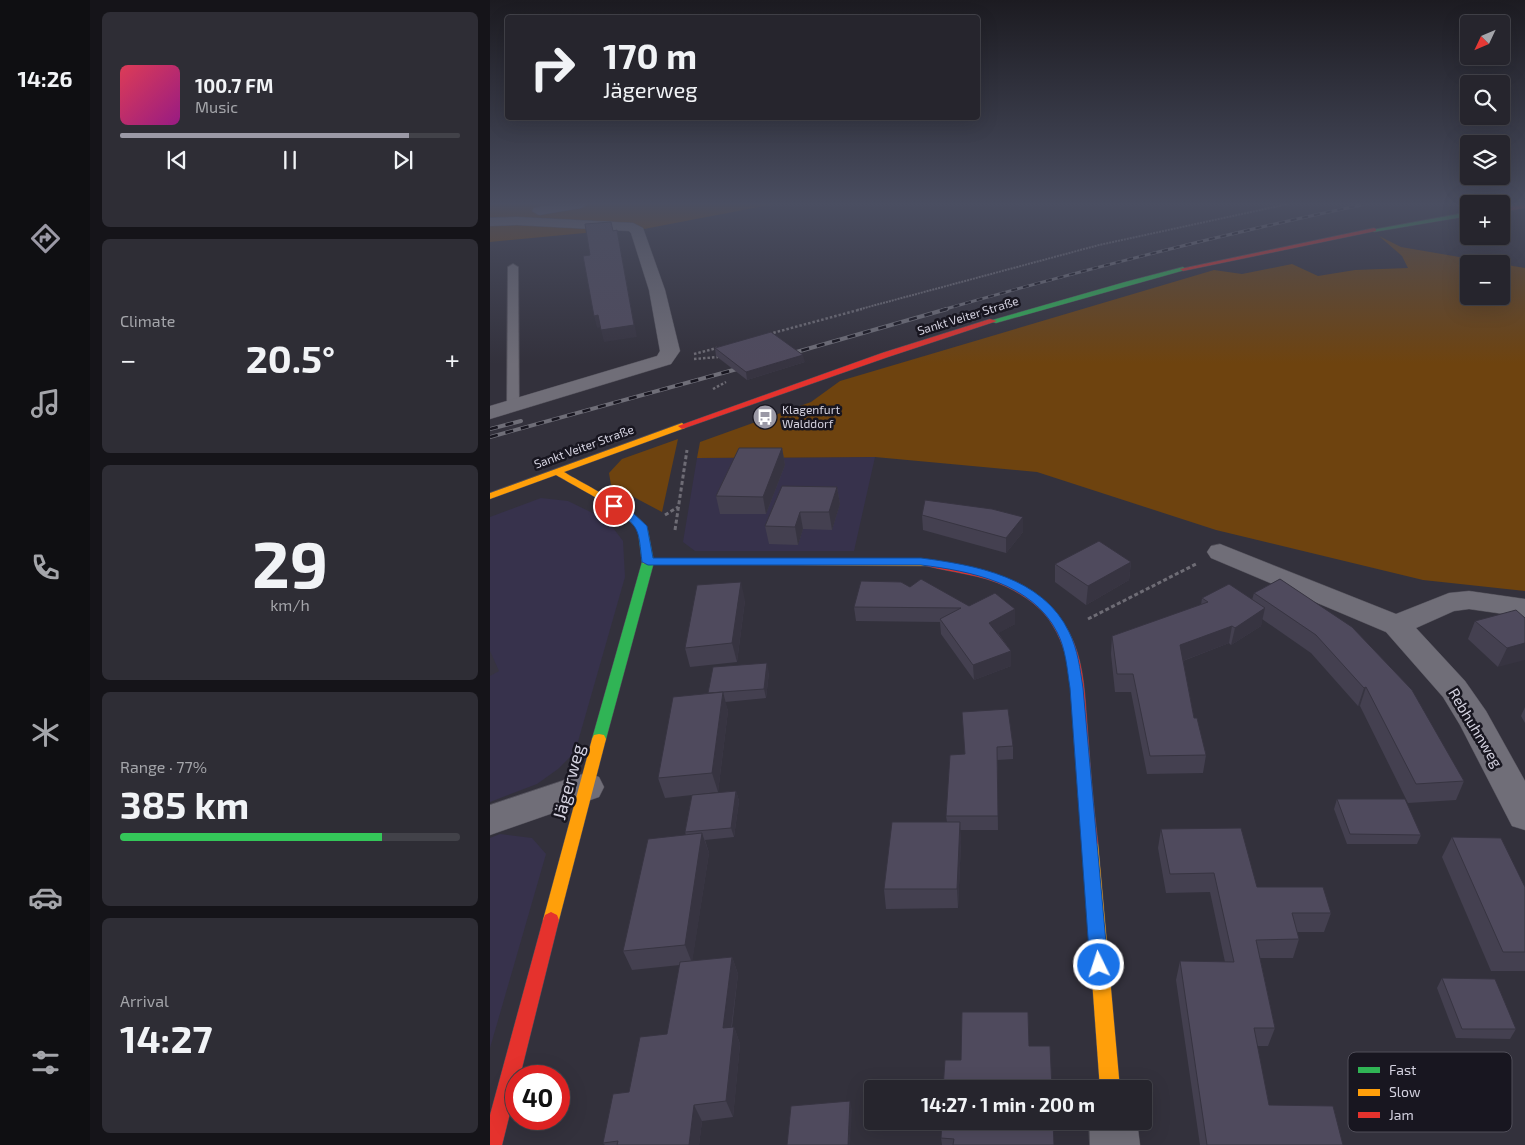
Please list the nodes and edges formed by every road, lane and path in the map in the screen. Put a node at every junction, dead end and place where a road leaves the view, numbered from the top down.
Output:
1 (648, 257) edge
2 (1053, 257) edge
3 (1240, 257) edge
4 (513, 267) dead end
5 (768, 334) edge
6 (720, 347) edge
7 (664, 360) junction
8 (726, 382) dead end
9 (708, 391) dead end
10 (513, 406) junction
11 (490, 413) edge
12 (692, 423) junction
13 (557, 472) junction
14 (490, 496) edge
15 (1220, 552) joint
16 (670, 561) junction
17 (648, 562) junction
18 (1525, 608) edge
19 (1396, 626) junction
20 (1063, 632) junction
21 (586, 787) junction
22 (1525, 815) edge
23 (490, 820) edge
24 (1109, 1080) edge
25 (1114, 1130) edge
26 (492, 1145) edge
27 (1115, 1145) edge

1 - 7 street
2 - 5 path
3 - 12 main road, Sankt Veiter Straße
4 - 10 lane
6 - 7 path
7 - 10 street
8 - 9 path
10 - 11 street
12 - 13 main road, Sankt Veiter Straße
12 - 16 path
13 - 14 main road, Sankt Veiter Straße
13 - 17 main road, Jägerweg
15 - 19 street, Rebhuhnweg
15 - 20 path
16 - 17 main road
16 - 20 main road
17 - 21 main road, Jägerweg
18 - 19 street
19 - 22 street, Rebhuhnweg
20 - 24 main road
21 - 23 street
21 - 26 main road, Jägerweg
25 - 27 street

